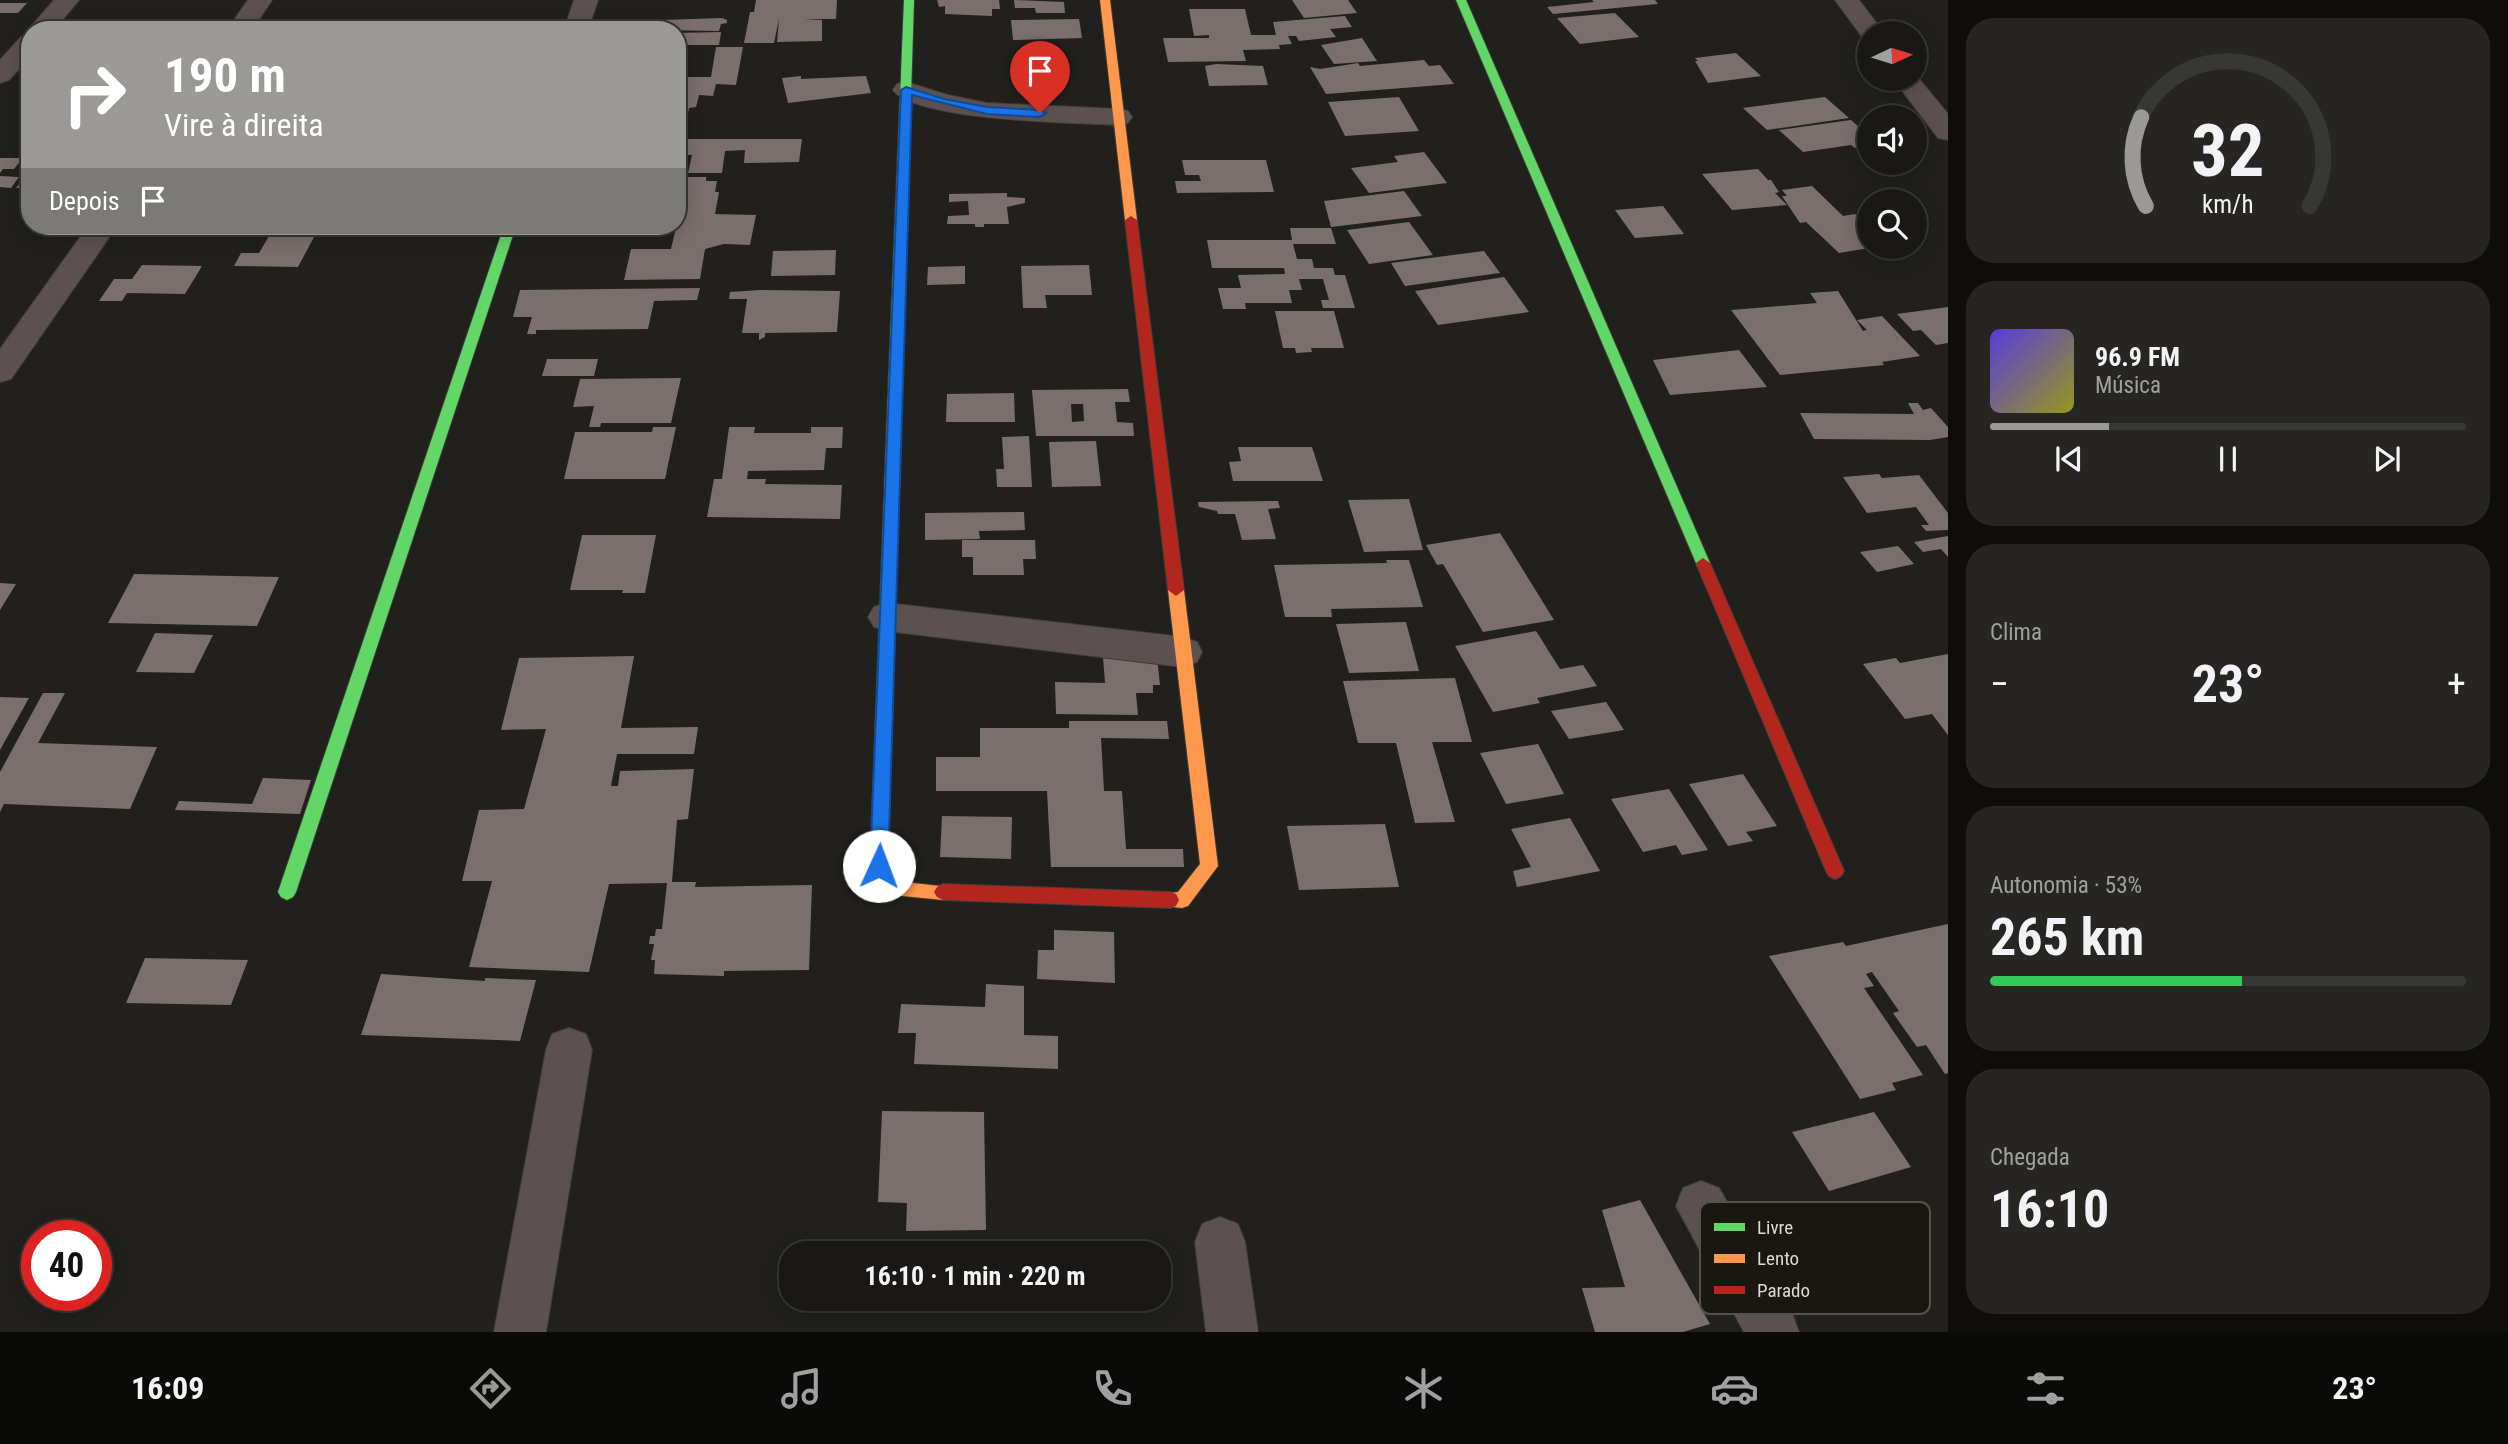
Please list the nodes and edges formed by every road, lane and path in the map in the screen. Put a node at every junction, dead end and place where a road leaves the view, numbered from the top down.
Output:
1 (67, 0) edge
2 (260, 0) edge
3 (586, 0) edge
4 (909, 0) edge
5 (1105, 0) edge
6 (1461, 0) edge
7 (1847, 0) edge
8 (48, 21) edge
9 (245, 21) edge
10 (579, 21) edge
11 (1863, 21) edge
12 (21, 52) edge
13 (0, 75) edge
14 (906, 90) junction
15 (1916, 91) edge
16 (1119, 117) junction
17 (1948, 132) edge
18 (96, 235) edge
19 (507, 235) edge
20 (0, 372) edge
21 (887, 617) junction
22 (1183, 652) junction
23 (1835, 871) dead end
24 (287, 892) dead end
25 (569, 1050) dead end
26 (1220, 1242) dead end
27 (1763, 1314) edge
28 (520, 1332) edge
29 (1232, 1332) edge
30 (1773, 1332) edge

1 - 8 street
2 - 9 street
3 - 10 street
4 - 14 street
5 - 16 street
6 - 23 street
7 - 11 street
12 - 13 street
14 - 16 street
14 - 21 street
15 - 17 street
16 - 22 street
18 - 20 street
19 - 24 street
21 - 22 street
21 - 22 street
25 - 28 street
26 - 29 street
27 - 30 street

